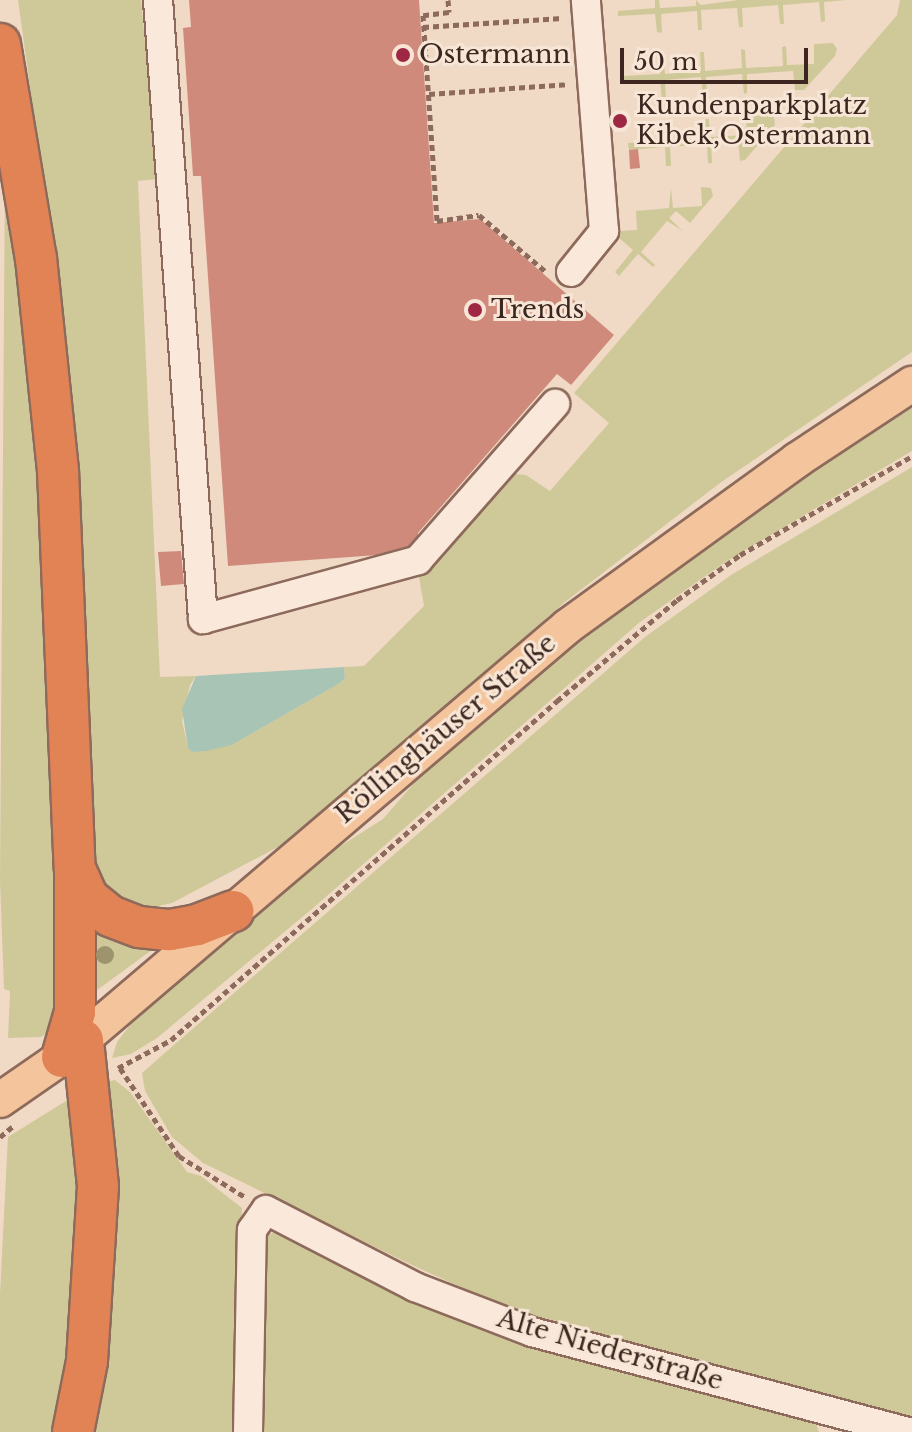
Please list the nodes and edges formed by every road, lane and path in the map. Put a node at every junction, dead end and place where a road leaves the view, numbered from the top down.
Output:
1 (158, 0) edge
2 (448, 0) edge
3 (587, 8) edge
4 (423, 27) junction
5 (0, 44) edge
6 (592, 82) junction
7 (429, 94) junction
8 (562, 275) joint
9 (912, 384) edge
10 (555, 404) dead end
11 (912, 456) edge
12 (75, 869) junction
13 (233, 911) junction
14 (88, 1061) junction
15 (12, 1109) edge
16 (0, 1137) edge
17 (266, 1210) junction
18 (73, 1432) edge
19 (248, 1432) edge
20 (909, 1432) edge

1 - 10 street
2 - 4 path
3 - 4 path
3 - 6 street
4 - 7 path
5 - 12 highway
6 - 7 path
6 - 8 street
7 - 8 path
9 - 13 main road, Röllinghäuser Straße
11 - 14 path
12 - 13 highway
12 - 14 highway
13 - 14 main road, Röllinghäuser Straße
14 - 15 main road, Röllinghäuser Straße
14 - 17 path
14 - 18 highway
15 - 16 path
17 - 19 street
17 - 20 street, Alte Niederstraße

